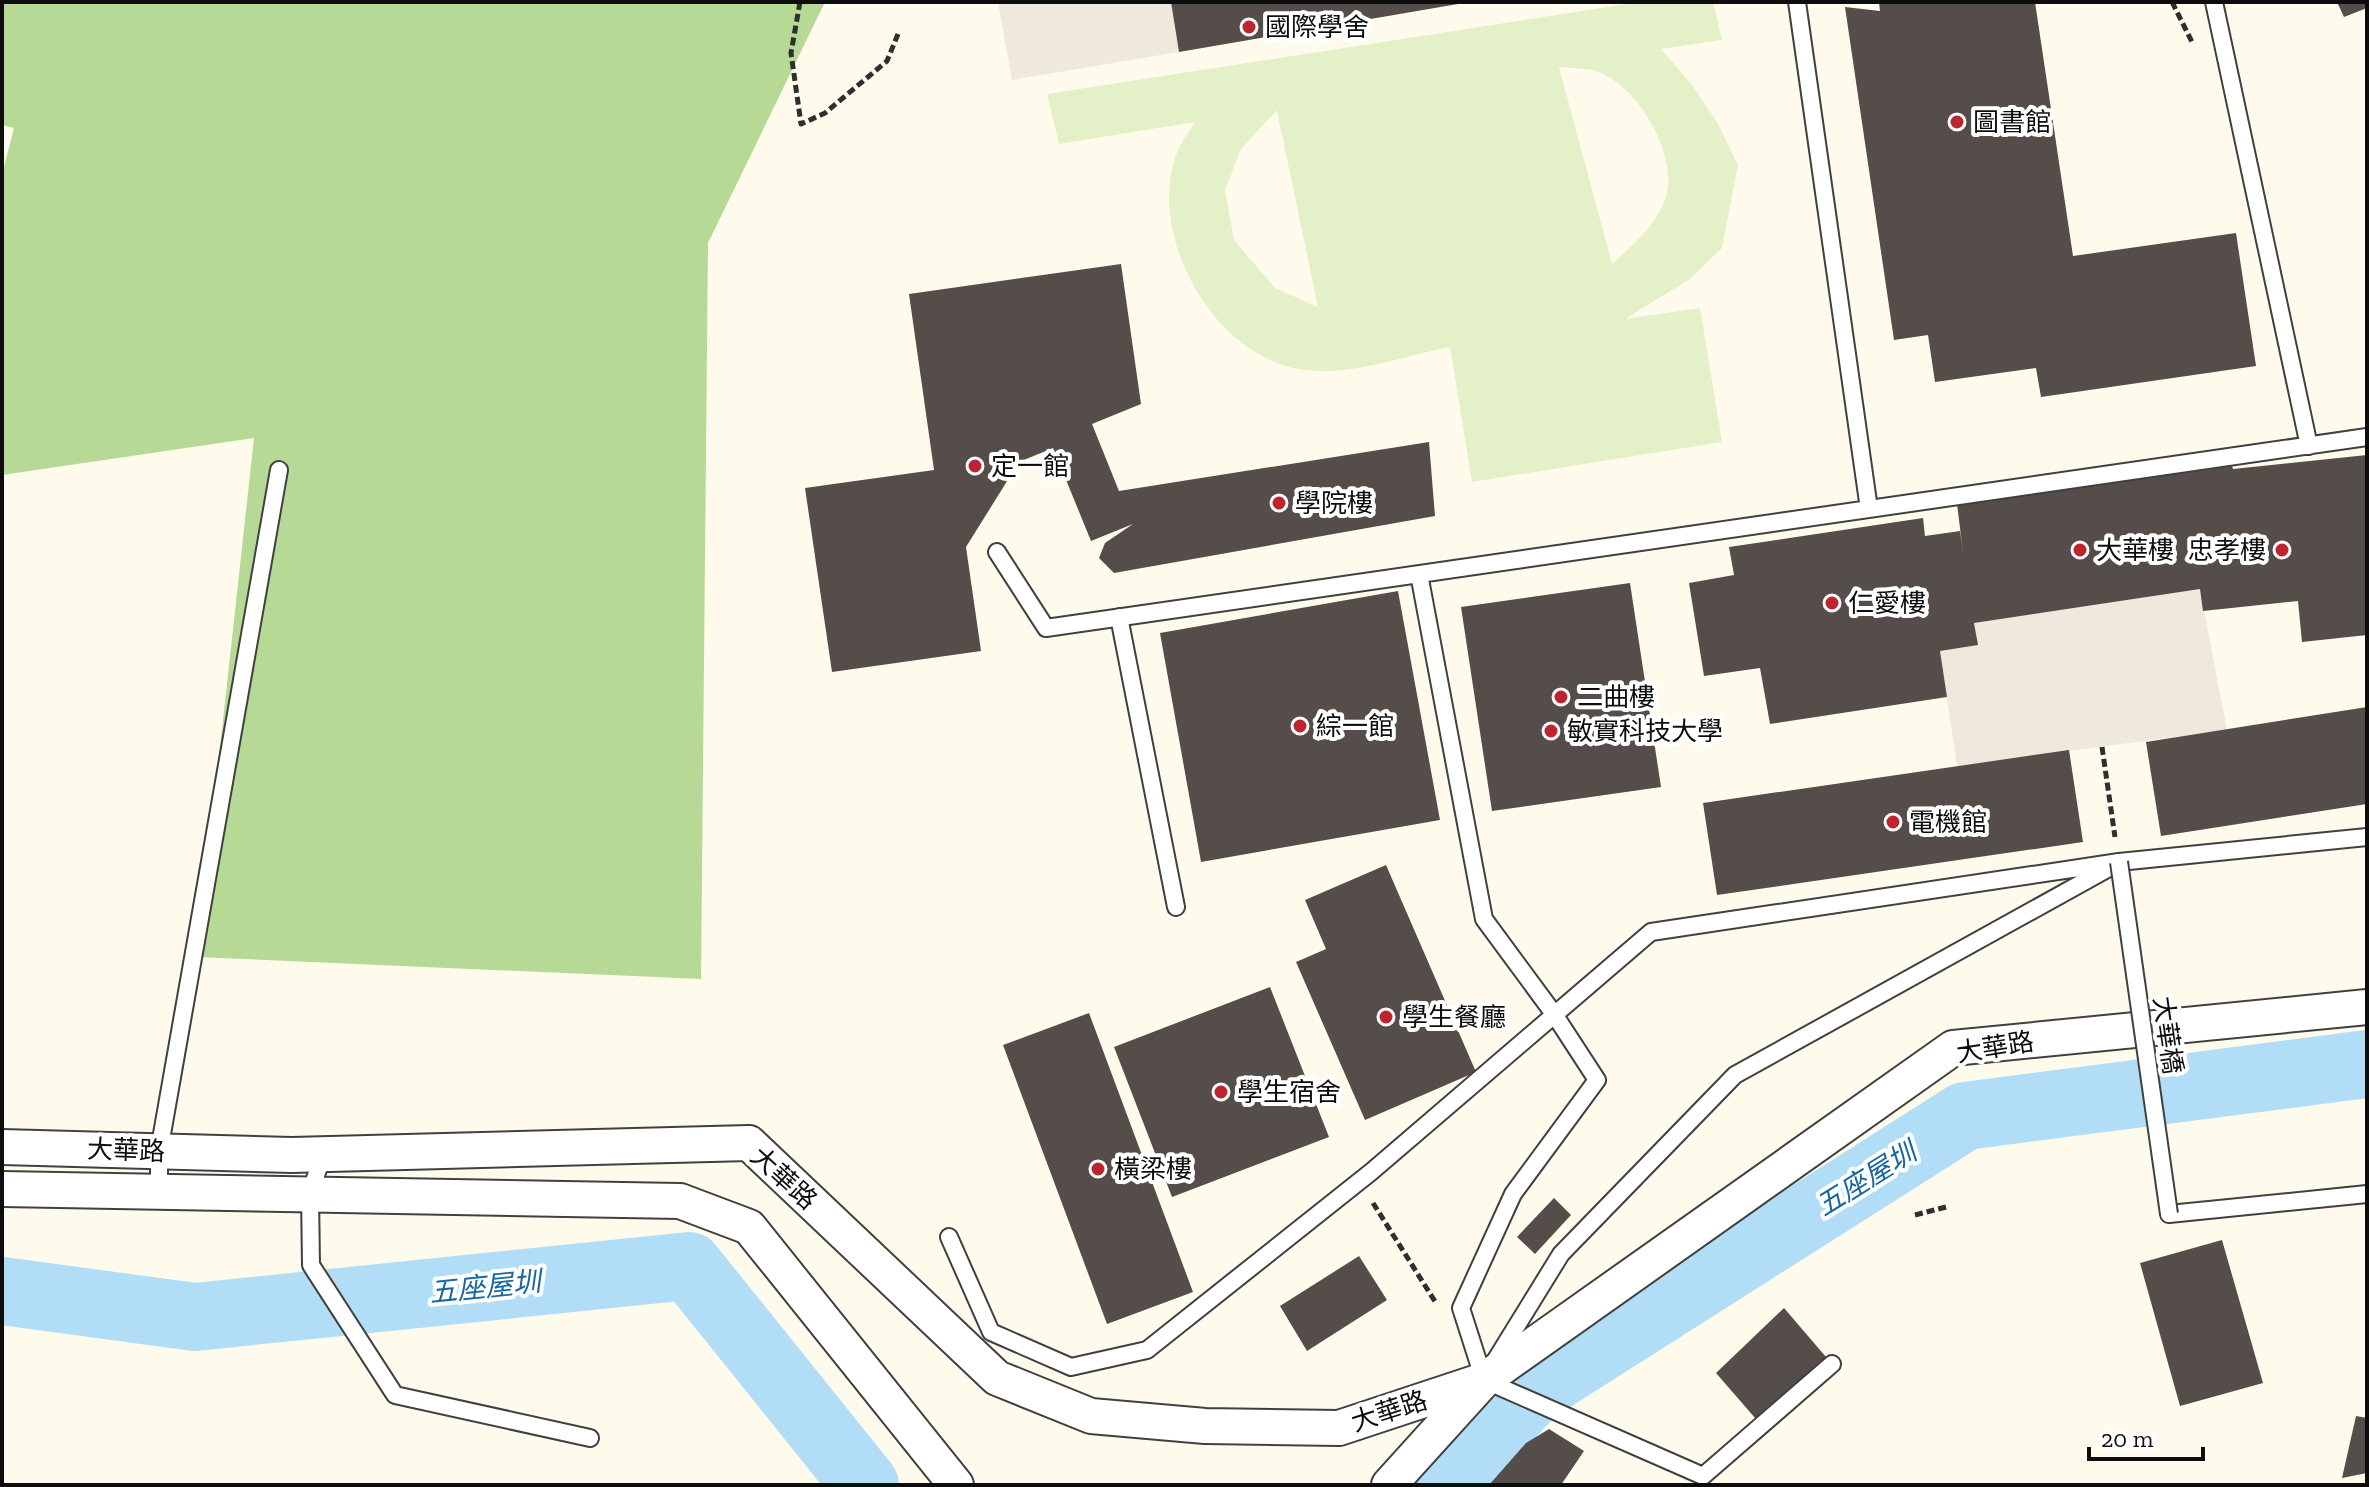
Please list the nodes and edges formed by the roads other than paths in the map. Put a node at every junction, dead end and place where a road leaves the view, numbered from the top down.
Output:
1 (1797, 2) edge
2 (2214, 2) edge
3 (2367, 437) edge
4 (2309, 446) junction
5 (279, 470) dead end
6 (1869, 509) junction
7 (997, 552) dead end
8 (1419, 574) junction
9 (1119, 617) junction
10 (2367, 837) edge
11 (2119, 862) junction
12 (1176, 907) dead end
13 (2367, 1007) edge
14 (1554, 1014) junction
15 (2, 1147) edge
16 (159, 1151) junction
17 (323, 1154) junction
18 (2, 1189) edge
19 (159, 1192) junction
20 (310, 1194) junction
21 (2367, 1194) edge
22 (949, 1237) dead end
23 (1832, 1364) dead end
24 (1484, 1380) junction
25 (590, 1438) dead end
26 (956, 1485) edge
27 (1389, 1485) edge

1 - 6 lane
2 - 4 lane
3 - 4 lane
4 - 6 lane
5 - 16 lane
6 - 8 lane
7 - 9 lane
8 - 9 lane
8 - 14 lane
9 - 12 lane
10 - 11 lane
11 - 14 lane
11 - 21 lane, 大華橋, bridge
11 - 24 lane
13 - 24 street, 大華路
14 - 22 lane
14 - 24 lane
15 - 16 street, 大華路
16 - 17 street, 大華路
16 - 19 lane
17 - 20 lane
17 - 24 street, 大華路
18 - 19 street, 大華路
19 - 20 street, 大華路
20 - 25 lane
20 - 26 street, 大華路
23 - 24 lane
24 - 27 street, 大華路

